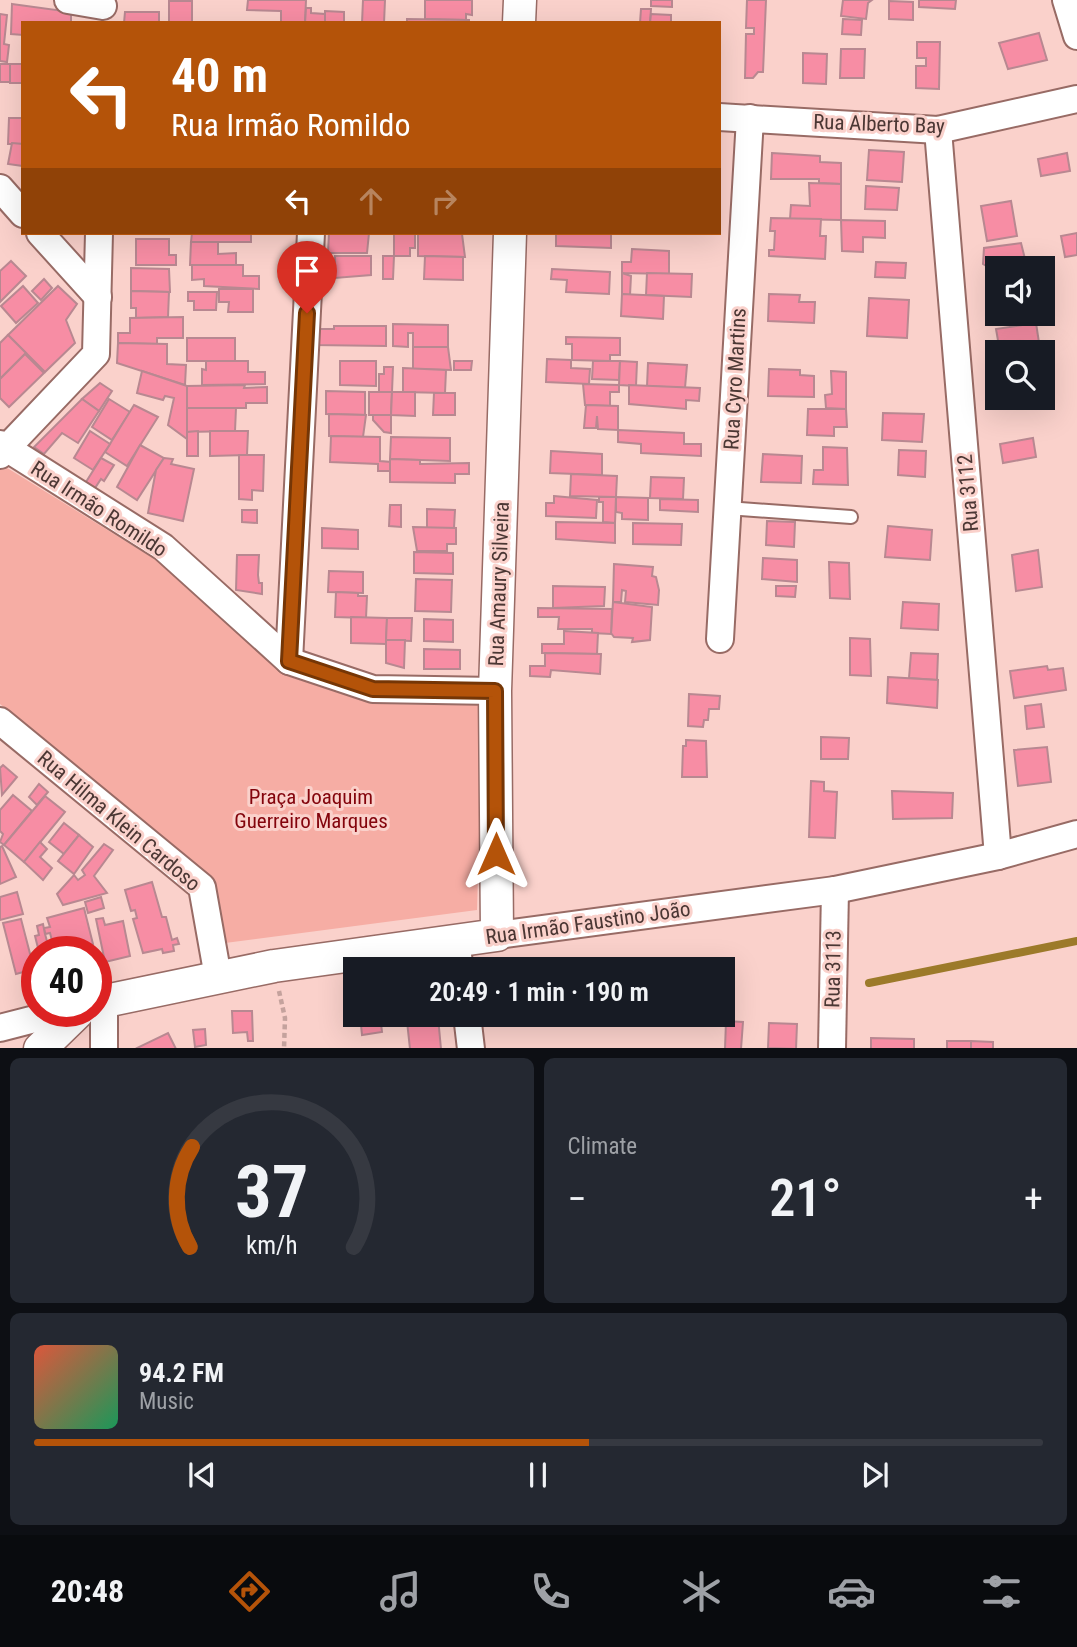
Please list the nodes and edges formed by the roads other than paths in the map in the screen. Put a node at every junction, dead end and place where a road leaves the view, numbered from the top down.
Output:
1 (68, 0) edge
2 (520, 0) edge
3 (1066, 0) edge
4 (103, 9) edge
5 (519, 21) edge
6 (1077, 36) edge
7 (1077, 99) edge
8 (721, 117) edge
9 (750, 118) junction
10 (938, 130) junction
11 (0, 188) edge
12 (21, 212) edge
13 (42, 235) edge
14 (99, 235) edge
15 (311, 235) edge
16 (510, 235) edge
17 (97, 297) junction
18 (2, 450) edge
19 (727, 508) junction
20 (851, 517) dead end
21 (720, 639) dead end
22 (289, 661) junction
23 (495, 691) junction
24 (0, 721) edge
25 (1077, 834) edge
26 (998, 856) junction
27 (835, 890) junction
28 (497, 935) junction
29 (458, 955) edge
30 (218, 977) junction
31 (112, 1001) edge
32 (21, 1023) edge
33 (66, 1027) edge
34 (99, 1027) edge
35 (468, 1027) edge
36 (0, 1028) edge
37 (40, 1048) edge
38 (104, 1048) edge
39 (471, 1048) edge
40 (832, 1048) edge

1 - 4 street
2 - 5 street
3 - 6 street
7 - 10 street, Rua Alberto Bay
8 - 9 street, Rua Alberto Bay
9 - 10 street, Rua Alberto Bay
9 - 19 street, Rua Cyro Martins
10 - 26 street, Rua 3112
11 - 12 street
13 - 17 street
14 - 17 street
15 - 22 street
16 - 23 street, Rua Amaury Silveira
17 - 18 street
18 - 22 street, Rua Irmão Romildo
19 - 20 lane
19 - 21 street, Rua Cyro Martins
22 - 23 street, Rua Irmão Romildo
23 - 28 street, Rua Amaury Silveira
24 - 30 street, Rua Hilma Klein Cardoso
25 - 26 street, Rua Irmão Faustino João
26 - 27 street, Rua Irmão Faustino João
27 - 28 street, Rua Irmão Faustino João
27 - 40 street, Rua 3113
28 - 29 street, Rua Irmão Faustino João
29 - 30 street, Rua Irmão Faustino João
30 - 31 street, Rua Irmão Faustino João
32 - 36 street
33 - 37 street
34 - 38 street
35 - 39 street

